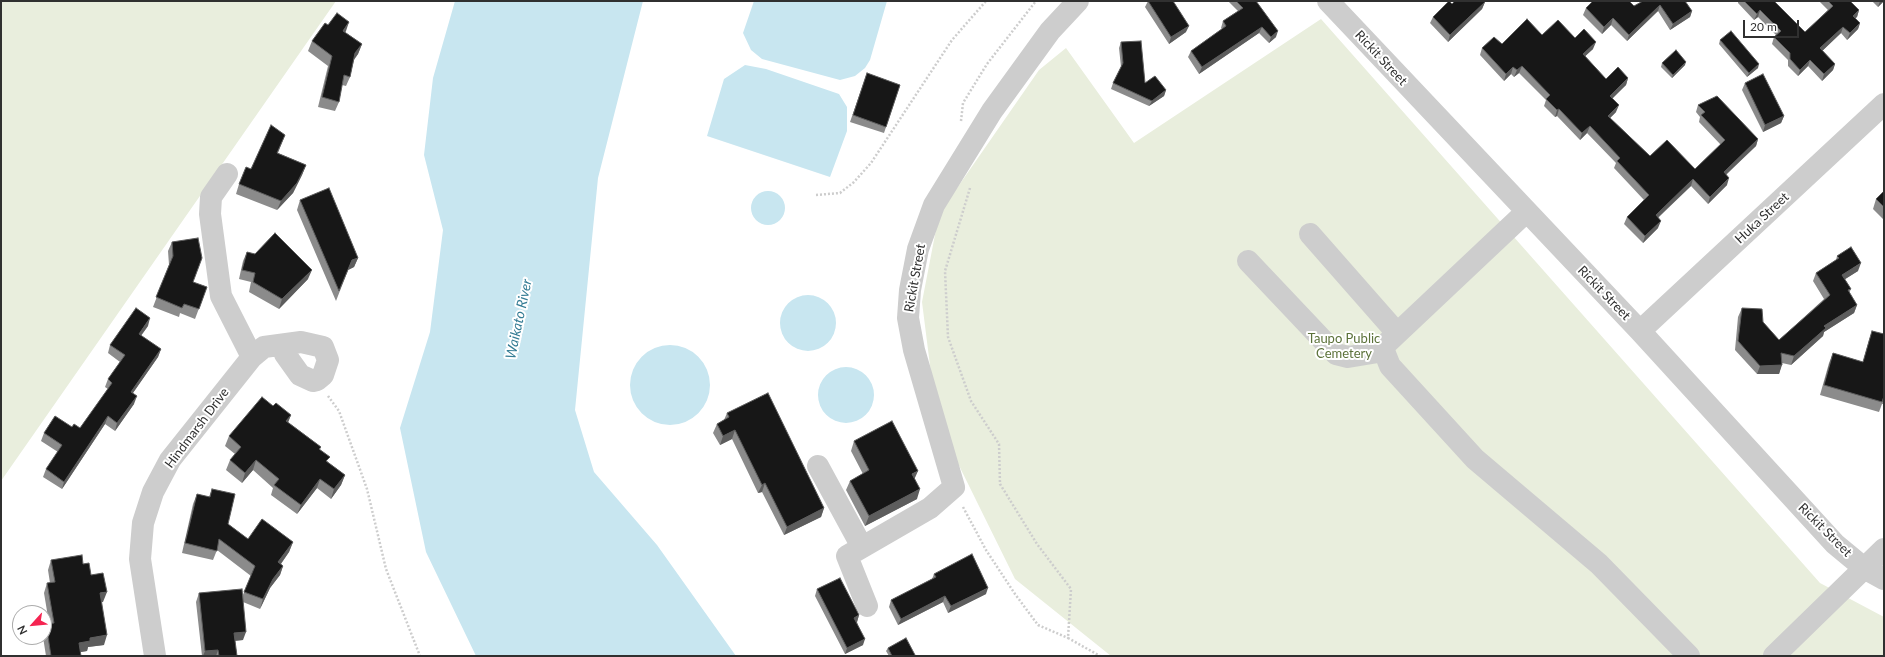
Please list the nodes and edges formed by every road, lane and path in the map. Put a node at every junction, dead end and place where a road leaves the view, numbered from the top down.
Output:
1 (986, 1) edge
2 (1036, 1) edge
3 (1078, 1) edge
4 (1328, 1) edge
5 (1884, 104) edge
6 (960, 124) dead end
7 (227, 174) dead end
8 (972, 182) dead end
9 (816, 195) dead end
10 (1526, 212) junction
11 (1310, 234) dead end
12 (1248, 261) dead end
13 (1640, 331) junction
14 (1397, 333) junction
15 (283, 346) junction
16 (1384, 351) junction
17 (252, 357) junction
18 (317, 380) junction
19 (818, 466) dead end
20 (954, 486) junction
21 (862, 547) junction
22 (1884, 549) edge
23 (1864, 568) junction
24 (1884, 579) edge
25 (868, 606) dead end
26 (1068, 638) junction
27 (155, 656) edge
28 (420, 656) edge
29 (1100, 656) edge
30 (1689, 656) edge
31 (1774, 656) edge

1 - 9 path
2 - 6 path
3 - 20 street, Rickit Street
4 - 10 street, Rickit Street
5 - 13 street, Huka Street
7 - 17 street
8 - 26 path
10 - 13 street, Rickit Street
10 - 14 street
11 - 14 street
12 - 16 street
13 - 23 street, Rickit Street
14 - 16 street
15 - 17 street, Hindmarsh Drive
15 - 18 street
15 - 18 street, Hindmarsh Drive
16 - 30 street
17 - 27 street, Hindmarsh Drive
18 - 28 path
19 - 21 street
20 - 21 street
20 - 26 path
21 - 25 street
22 - 23 street
23 - 24 street, Rickit Street
23 - 31 street
26 - 29 path

